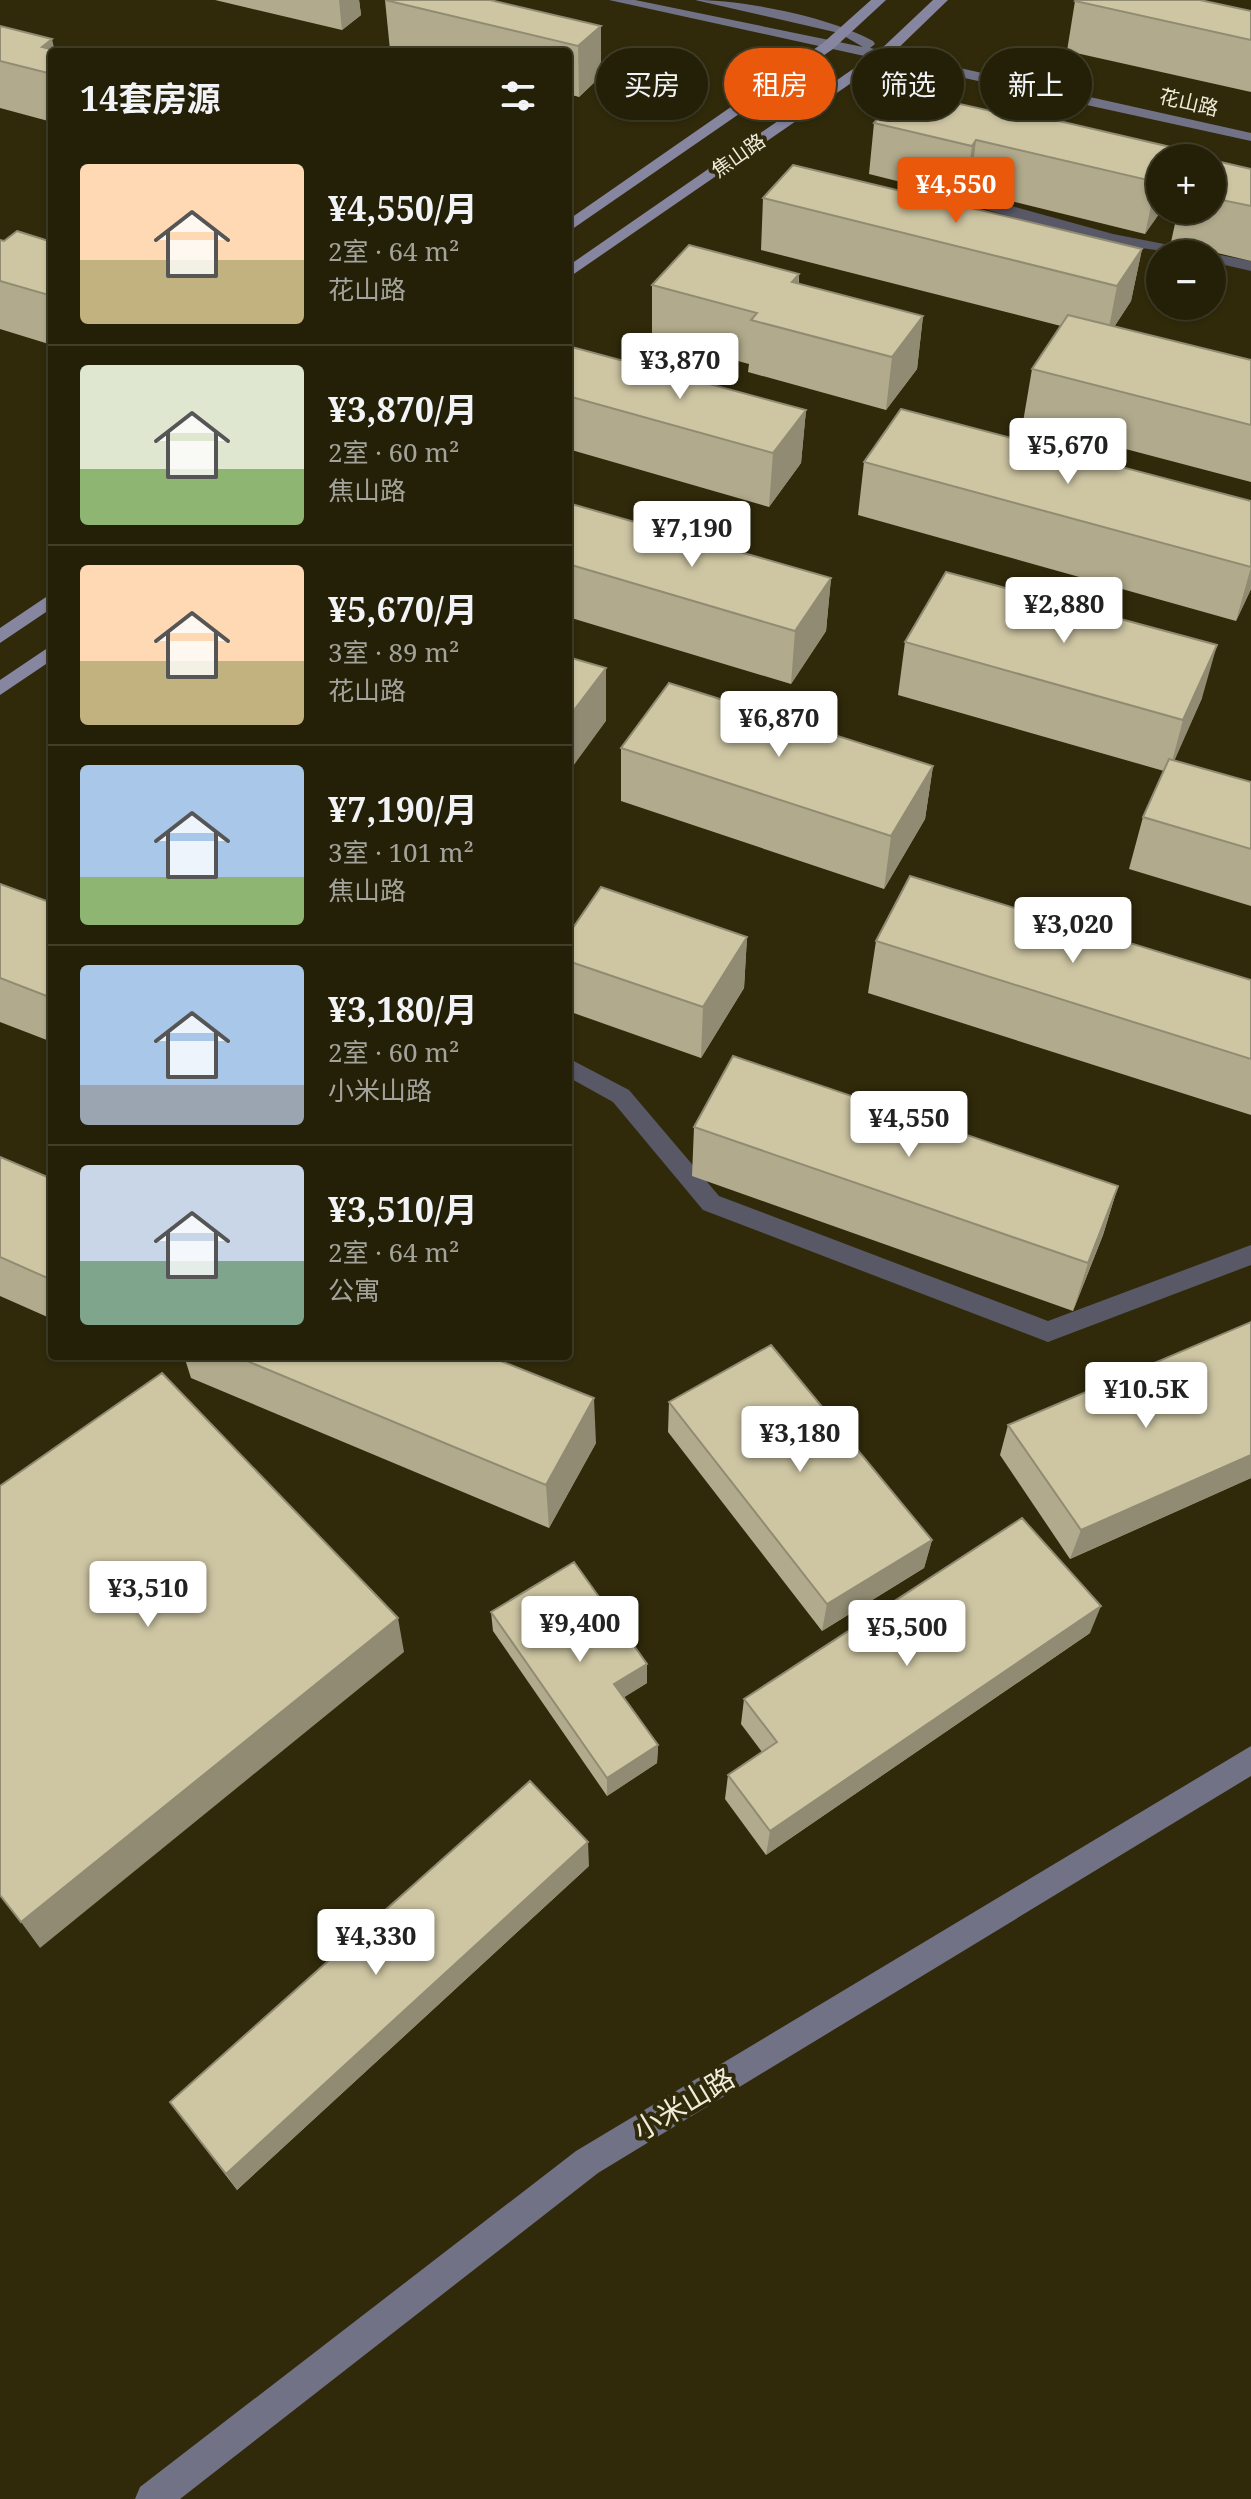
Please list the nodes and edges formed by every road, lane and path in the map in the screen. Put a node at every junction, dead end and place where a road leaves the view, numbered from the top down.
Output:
1 (616, 0) edge
2 (702, 0) edge
3 (879, 0) edge
4 (941, 0) edge
5 (843, 30) junction
6 (828, 46) junction
7 (874, 48) edge
8 (890, 48) edge
9 (852, 49) edge
10 (964, 72) edge
11 (852, 76) edge
12 (1251, 137) edge
13 (925, 188) edge
14 (572, 224) edge
15 (1146, 244) edge
16 (1226, 260) edge
17 (1251, 266) edge
18 (572, 270) edge
19 (48, 602) edge
20 (0, 637) edge
21 (48, 654) edge
22 (0, 689) edge
23 (572, 1069) edge
24 (1251, 1255) edge
25 (1251, 1760) edge
26 (152, 2499) edge

1 - 6 main road, 花山路
2 - 5 main road, 花山路
3 - 5 main road, 焦山路
4 - 8 main road, 焦山路
5 - 6 main road, 焦山路
5 - 7 main road, 花山路
6 - 9 main road, 花山路
6 - 14 main road, 焦山路
10 - 12 main road, 花山路
11 - 18 main road, 焦山路
13 - 15 street
16 - 17 street
19 - 20 main road
21 - 22 main road
23 - 24 street
25 - 26 main road, 小米山路

